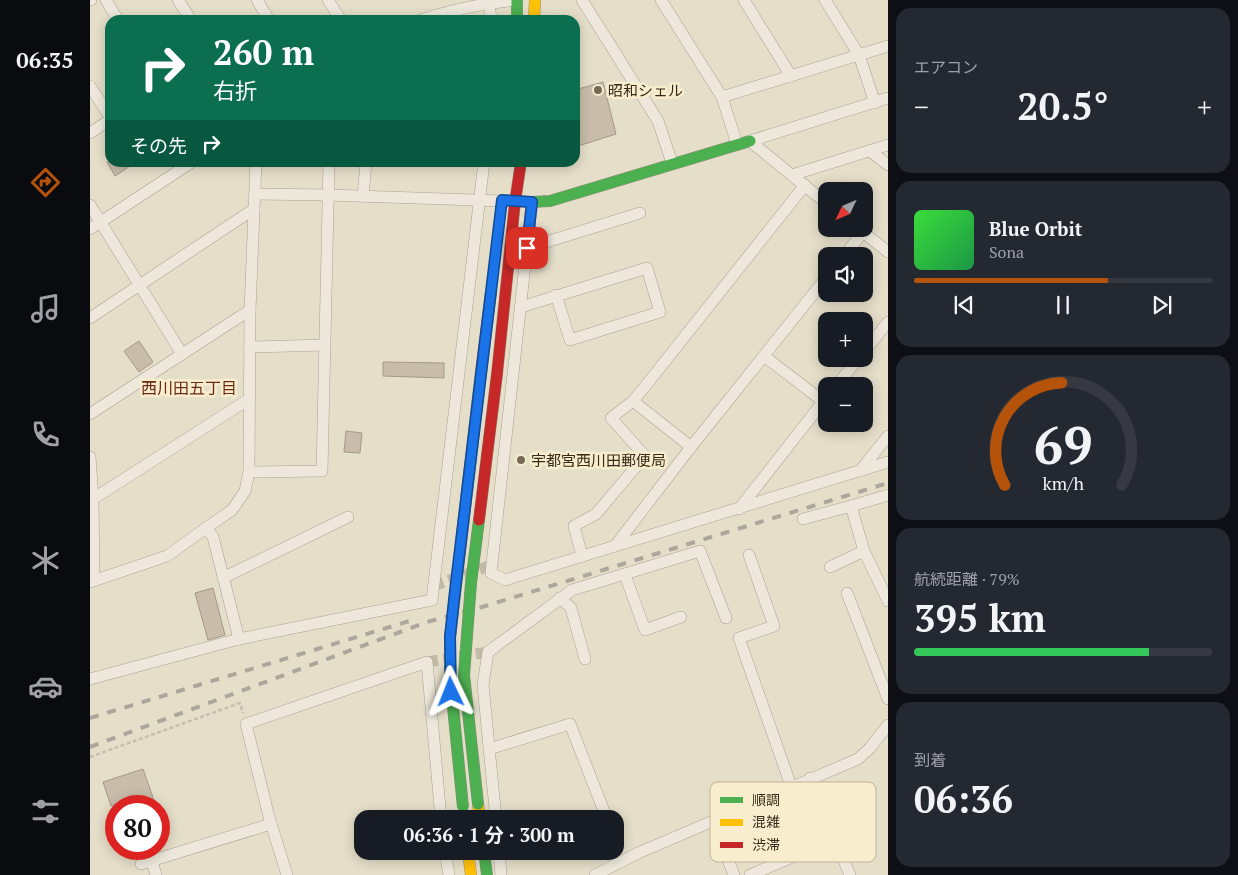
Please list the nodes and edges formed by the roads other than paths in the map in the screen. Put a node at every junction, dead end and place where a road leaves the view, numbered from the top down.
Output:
1 (106, 0) edge
2 (178, 0) edge
3 (257, 0) edge
4 (328, 0) edge
5 (516, 0) edge
6 (535, 0) edge
7 (582, 0) edge
8 (661, 0) edge
9 (744, 0) edge
10 (825, 0) edge
11 (489, 3) junction
12 (115, 15) edge
13 (188, 15) edge
14 (266, 15) edge
15 (338, 15) edge
16 (436, 15) edge
17 (490, 15) edge
18 (517, 15) edge
19 (534, 15) edge
20 (888, 46) edge
21 (859, 55) junction
22 (791, 76) junction
23 (90, 86) edge
24 (722, 96) junction
25 (888, 98) edge
26 (875, 103) junction
27 (105, 111) edge
28 (105, 122) edge
29 (90, 133) edge
30 (750, 141) junction
31 (737, 144) junction
32 (888, 145) edge
33 (870, 151) junction
34 (672, 163) junction
35 (888, 165) edge
36 (184, 167) edge
37 (256, 167) edge
38 (329, 167) edge
39 (366, 167) edge
40 (483, 167) edge
41 (520, 167) edge
42 (792, 175) junction
43 (804, 185) junction
44 (255, 194) junction
45 (328, 195) junction
46 (363, 196) junction
47 (818, 196) edge
48 (480, 200) junction
49 (515, 202) junction
50 (532, 202) junction
51 (90, 205) edge
52 (254, 209) junction
53 (640, 213) dead end
54 (101, 222) junction
55 (90, 229) edge
56 (871, 238) edge
57 (527, 248) junction
58 (888, 252) edge
59 (493, 282) dead end
60 (140, 285) junction
61 (818, 288) edge
62 (556, 295) junction
63 (521, 307) junction
64 (250, 310) junction
65 (90, 318) edge
66 (888, 322) edge
67 (873, 341) edge
68 (325, 345) junction
69 (250, 347) junction
70 (182, 354) junction
71 (764, 356) junction
72 (851, 367) edge
73 (843, 377) edge
74 (818, 395) edge
75 (249, 399) junction
76 (633, 401) junction
77 (818, 409) edge
78 (90, 414) edge
79 (888, 436) edge
80 (691, 447) junction
81 (90, 457) edge
82 (888, 462) edge
83 (860, 471) junction
84 (249, 472) junction
85 (888, 495) edge
86 (93, 499) junction
87 (851, 506) junction
88 (739, 509) junction
89 (348, 517) dead end
90 (803, 519) dead end
91 (206, 528) junction
92 (614, 546) junction
93 (864, 551) junction
94 (749, 554) dead end
95 (582, 556) junction
96 (830, 567) dead end
97 (625, 575) junction
98 (223, 578) junction
99 (92, 581) edge
100 (847, 593) dead end
101 (887, 596) edge
102 (560, 598) junction
103 (681, 616) dead end
104 (726, 618) dead end
105 (239, 639) junction
106 (585, 659) dead end
107 (90, 679) edge
108 (888, 699) edge
109 (888, 725) edge
110 (489, 749) junction
111 (810, 778) junction
112 (791, 782) edge
113 (801, 782) edge
114 (812, 782) edge
115 (440, 810) edge
116 (463, 810) edge
117 (479, 810) edge
118 (495, 810) edge
119 (604, 810) edge
120 (710, 822) edge
121 (271, 824) junction
122 (446, 860) edge
123 (469, 860) edge
124 (485, 860) edge
125 (500, 860) edge
126 (729, 862) edge
127 (781, 862) edge
128 (845, 862) edge
129 (156, 875) edge
130 (287, 875) edge
131 (449, 875) edge
132 (471, 875) edge
133 (487, 875) edge
134 (501, 875) edge
135 (596, 875) edge
136 (734, 875) edge
137 (750, 875) edge
138 (850, 875) edge

1 - 12 street
2 - 13 street
3 - 14 street
4 - 15 street
5 - 11 street
5 - 18 main road
6 - 19 main road
7 - 34 street
8 - 24 street
9 - 22 street
10 - 21 street
11 - 16 street
11 - 17 street
20 - 21 street
21 - 22 street
21 - 26 street
22 - 24 street
23 - 27 street
24 - 31 street
25 - 26 street
26 - 30 street
28 - 29 street
30 - 31 main road
30 - 42 street
31 - 34 main road
32 - 33 street
33 - 35 street
33 - 42 street
34 - 50 main road
36 - 54 street
37 - 44 street
38 - 45 street
39 - 46 street
40 - 48 street
41 - 49 main road
42 - 43 street
43 - 47 street
43 - 76 street
44 - 45 street
44 - 52 street
45 - 46 street
45 - 68 street
46 - 48 street
48 - 49 street
48 - 105 street
49 - 50 street
49 - 117 main road, bridge
50 - 57 street
51 - 54 street
52 - 60 street
52 - 64 street
53 - 57 street
54 - 55 street
54 - 60 street
56 - 58 street
57 - 63 street
59 - 116 main road, bridge
60 - 65 street
60 - 70 street
61 - 71 street
62 - 62 street
62 - 63 street
63 - 95 street
64 - 69 street
64 - 70 street
66 - 67 street
68 - 69 street
68 - 84 street
69 - 75 street
70 - 78 street
71 - 74 street
71 - 80 street
72 - 73 street
75 - 84 street
75 - 86 street
76 - 80 street
76 - 95 street
77 - 88 street
79 - 83 street
80 - 92 street
81 - 86 street
82 - 83 street
83 - 88 street
84 - 91 street
85 - 87 street
86 - 99 street
87 - 90 street
87 - 93 street
88 - 92 street
89 - 98 street
91 - 98 street
91 - 99 street
92 - 95 street
93 - 96 street
93 - 101 street
94 - 112 street
97 - 102 street
97 - 103 street
97 - 104 street
98 - 105 street
100 - 108 street
102 - 106 street
102 - 110 street
105 - 107 street
109 - 111 street
110 - 118 street
110 - 119 street
111 - 113 street
111 - 114 street
115 - 121 street
120 - 135 street
121 - 129 street
121 - 130 street
122 - 131 street
123 - 132 main road
124 - 133 main road
125 - 134 street
126 - 136 street
127 - 137 street
128 - 138 street

